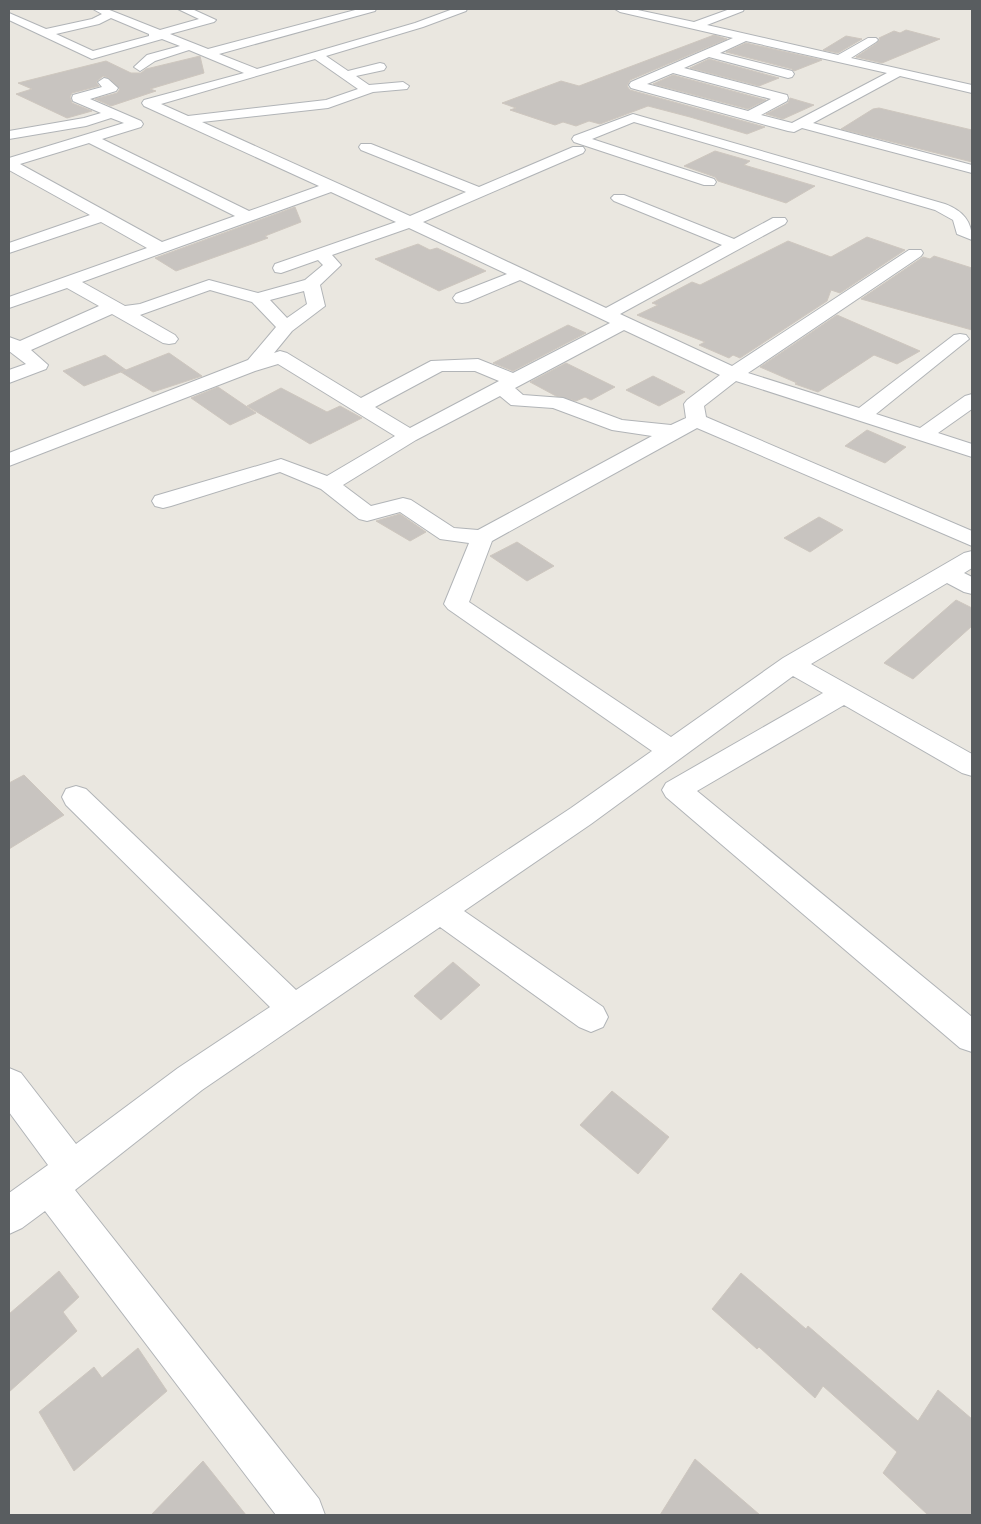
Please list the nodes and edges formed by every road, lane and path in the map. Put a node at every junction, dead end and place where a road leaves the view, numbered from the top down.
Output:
1 (184, 9) edge
2 (326, 9) edge
3 (371, 9) edge
4 (462, 9) edge
5 (620, 9) edge
6 (740, 9) edge
7 (108, 13) edge
8 (134, 13) dead end
9 (9, 16) edge
10 (348, 16) junction
11 (365, 21) dead end
12 (381, 26) dead end
13 (695, 26) junction
14 (31, 27) junction
15 (16, 30) dead end
16 (398, 31) junction
17 (44, 33) junction
18 (161, 34) junction
19 (746, 37) junction
20 (872, 40) dead end
21 (113, 45) dead end
22 (193, 47) junction
23 (208, 53) junction
24 (707, 54) junction
25 (317, 55) junction
26 (840, 59) junction
27 (140, 67) dead end
28 (380, 67) dead end
29 (672, 69) junction
30 (899, 72) junction
31 (256, 73) junction
32 (788, 74) dead end
33 (347, 75) junction
34 (104, 82) dead end
35 (403, 86) dead end
36 (972, 89) edge
37 (368, 90) junction
38 (140, 106) junction
39 (112, 114) junction
40 (749, 116) junction
41 (186, 120) junction
42 (798, 126) junction
43 (9, 135) edge
44 (779, 136) dead end
45 (90, 138) junction
46 (764, 144) dead end
47 (366, 147) dead end
48 (578, 150) dead end
49 (901, 150) junction
50 (750, 151) junction
51 (9, 164) edge
52 (972, 169) edge
53 (852, 181) junction
54 (709, 182) dead end
55 (330, 186) junction
56 (478, 192) junction
57 (618, 198) dead end
58 (966, 213) edge
59 (103, 216) junction
60 (247, 216) junction
61 (779, 221) dead end
62 (410, 222) junction
63 (972, 235) edge
64 (736, 245) junction
65 (10, 247) edge
66 (160, 248) junction
67 (915, 253) dead end
68 (320, 254) junction
69 (281, 268) dead end
70 (521, 274) junction
71 (68, 281) junction
72 (311, 284) junction
73 (258, 298) junction
74 (462, 298) dead end
75 (9, 303) edge
76 (117, 309) junction
77 (615, 318) junction
78 (286, 326) junction
79 (168, 339) dead end
80 (960, 339) dead end
81 (13, 346) edge
82 (250, 366) junction
83 (733, 374) junction
84 (9, 377) edge
85 (509, 384) junction
86 (972, 400) edge
87 (360, 407) junction
88 (861, 416) junction
89 (696, 420) junction
90 (674, 432) junction
91 (923, 435) junction
92 (409, 436) junction
93 (972, 450) edge
94 (9, 460) edge
95 (329, 484) junction
96 (163, 501) dead end
97 (482, 537) junction
98 (972, 540) edge
99 (964, 573) edge
100 (792, 664) junction
101 (844, 693) junction
102 (671, 751) junction
103 (972, 766) edge
104 (76, 797) dead end
105 (440, 911) junction
106 (294, 1009) junction
107 (591, 1017) dead end
108 (972, 1037) edge
109 (9, 1084) edge
110 (61, 1177) junction
111 (9, 1215) edge
112 (303, 1515) edge

1 - 18 street
2 - 10 street
3 - 10 street
4 - 16 street
5 - 13 street
6 - 13 street
7 - 8 street
7 - 17 street
7 - 18 street
9 - 14 street
10 - 11 street
10 - 23 street
12 - 16 street
13 - 19 street
14 - 15 street
14 - 17 street
16 - 25 street
17 - 18 street
18 - 21 street
18 - 22 street
19 - 24 street
19 - 26 street
20 - 26 street
22 - 23 street
22 - 27 street
23 - 31 street
24 - 29 street
24 - 32 street
25 - 31 street
25 - 33 street
26 - 30 street
28 - 33 street
29 - 40 street
29 - 40 street
30 - 36 street
30 - 42 street
31 - 38 street
33 - 37 street
34 - 39 street
35 - 37 street
37 - 41 street
38 - 39 street
38 - 41 street
39 - 43 street
39 - 45 street
40 - 42 street
41 - 55 street
42 - 44 street
42 - 49 street
45 - 51 street
45 - 60 street
46 - 50 street
47 - 56 street
48 - 56 street
49 - 52 street
49 - 53 street
50 - 53 street
50 - 54 street
51 - 59 street
53 - 58 street
55 - 60 street
55 - 62 street
56 - 62 street
57 - 64 street
58 - 63 street
59 - 65 street
59 - 66 street
60 - 66 street
61 - 64 street
62 - 68 street
62 - 70 street
64 - 77 street
66 - 71 street
67 - 83 street
68 - 69 street
68 - 72 street
70 - 74 street
70 - 77 street
71 - 75 street
71 - 76 street
72 - 73 street
72 - 78 street
73 - 76 street
73 - 78 street
76 - 79 street
76 - 81 street
77 - 83 street
77 - 85 street
78 - 82 street
80 - 88 street
81 - 84 street
82 - 87 street
82 - 94 street
83 - 88 street
83 - 89 street
85 - 87 street
85 - 90 street
85 - 92 street
86 - 91 street
87 - 92 street
88 - 91 street
89 - 90 street
89 - 98 street
90 - 97 street
91 - 93 street
92 - 95 street
95 - 96 street
95 - 97 street
97 - 102 street
99 - 100 street
100 - 101 street
100 - 102 street
101 - 103 street
101 - 108 street
102 - 105 street
104 - 106 street
105 - 106 street
105 - 107 street
106 - 110 street
109 - 110 street
110 - 111 street
110 - 112 street

